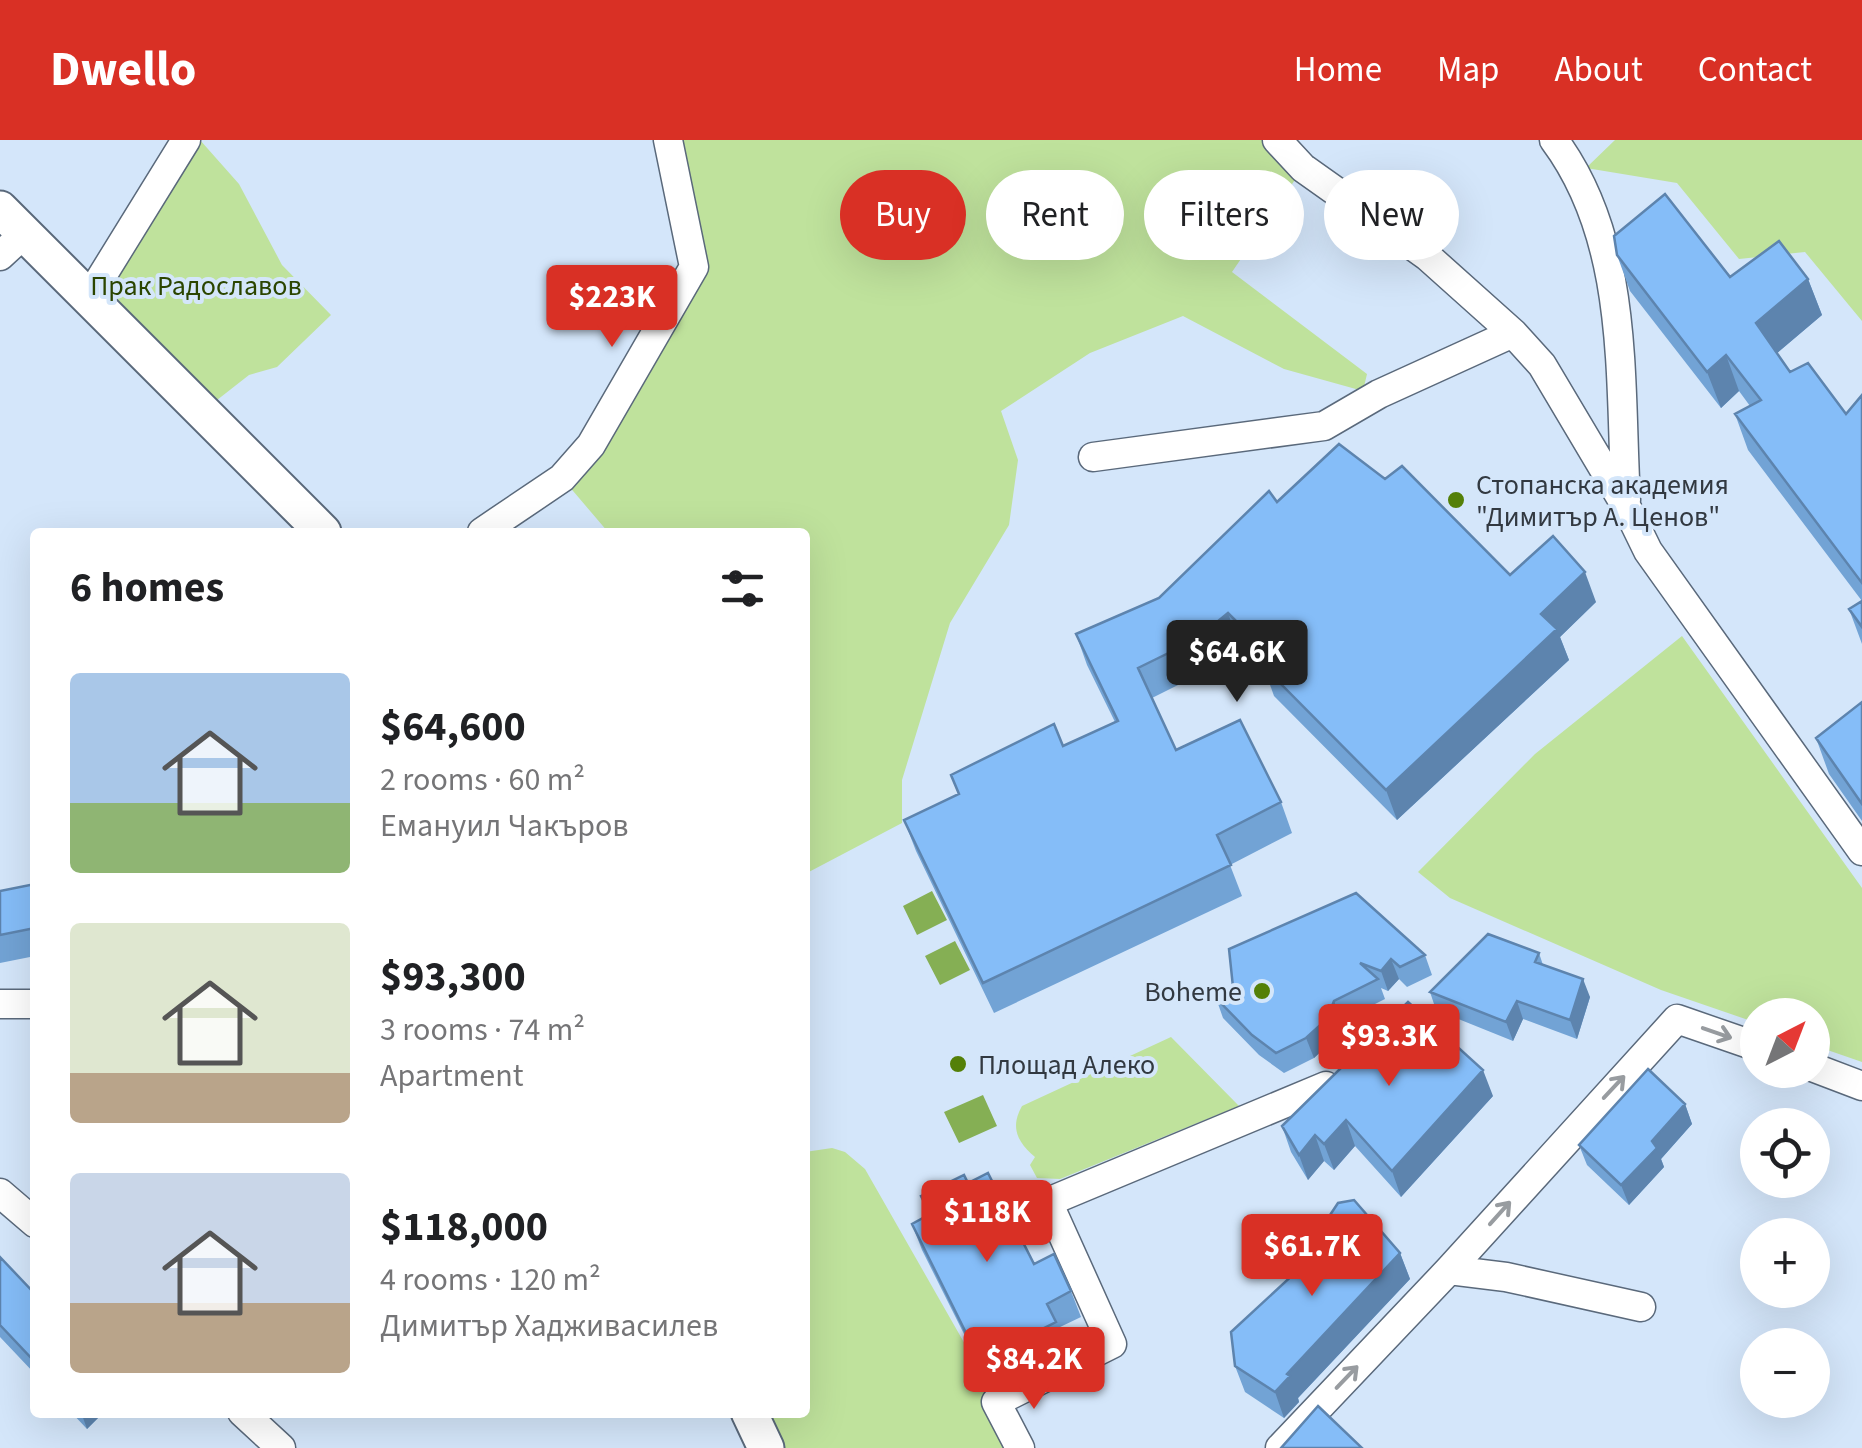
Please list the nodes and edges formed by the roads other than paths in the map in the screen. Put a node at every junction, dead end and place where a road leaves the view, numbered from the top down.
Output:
1 (186, 140) edge
2 (668, 140) edge
3 (1277, 140) edge
4 (1554, 140) edge
5 (8, 233) edge
6 (89, 297) junction
7 (1513, 333) junction
8 (1093, 458) dead end
9 (1626, 508) junction
10 (319, 528) edge
11 (488, 528) edge
12 (1862, 851) edge
13 (0, 1004) edge
14 (30, 1004) edge
15 (1740, 1041) edge
16 (1830, 1074) edge
17 (1326, 1086) edge
18 (1862, 1086) edge
19 (0, 1193) edge
20 (30, 1219) edge
21 (1449, 1270) junction
22 (1641, 1306) dead end
23 (248, 1418) edge
24 (753, 1418) edge
25 (280, 1448) edge
26 (766, 1448) edge
27 (1020, 1448) edge
28 (1280, 1448) edge

1 - 6 street
2 - 11 street
3 - 7 street
4 - 9 street
5 - 6 street
6 - 10 street
7 - 8 street
7 - 9 street
9 - 12 street
13 - 14 street
21 -> 15 street
16 - 18 street
17 - 27 street
19 - 20 street
21 - 22 street
28 -> 21 street
23 - 25 street
24 - 26 street

